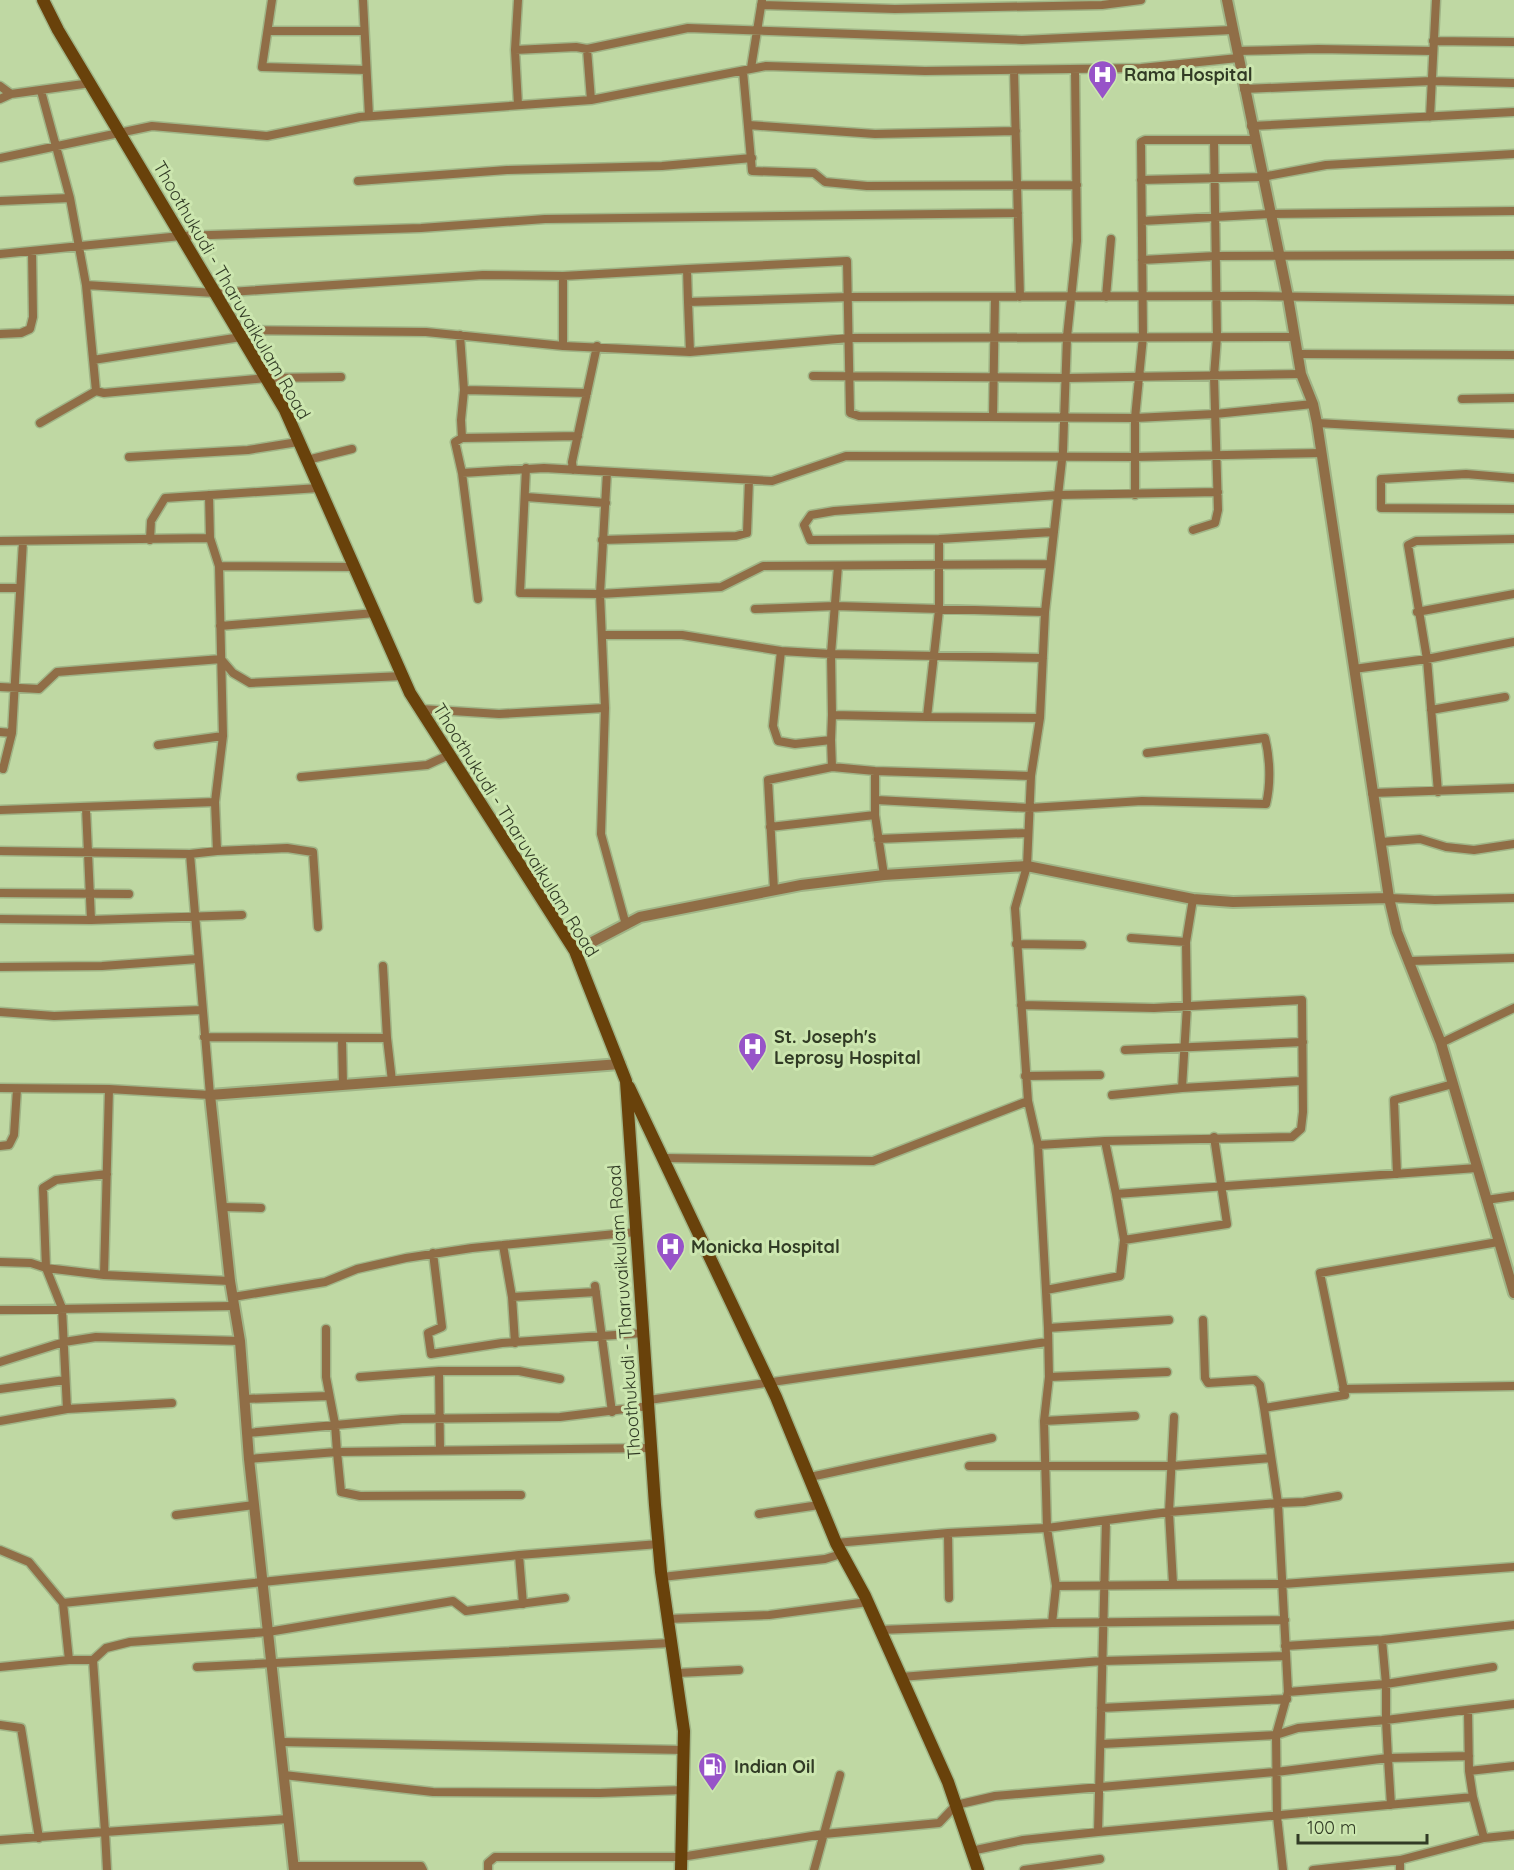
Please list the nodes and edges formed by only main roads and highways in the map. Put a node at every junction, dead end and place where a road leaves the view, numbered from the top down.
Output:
1 (43, 0) edge
2 (626, 1081) junction
3 (681, 1870) edge
4 (978, 1870) edge

1 - 2 main road, Thoothukudi - Tharuvaikulam Road
2 - 3 main road, Thoothukudi - Tharuvaikulam Road
2 - 4 main road

